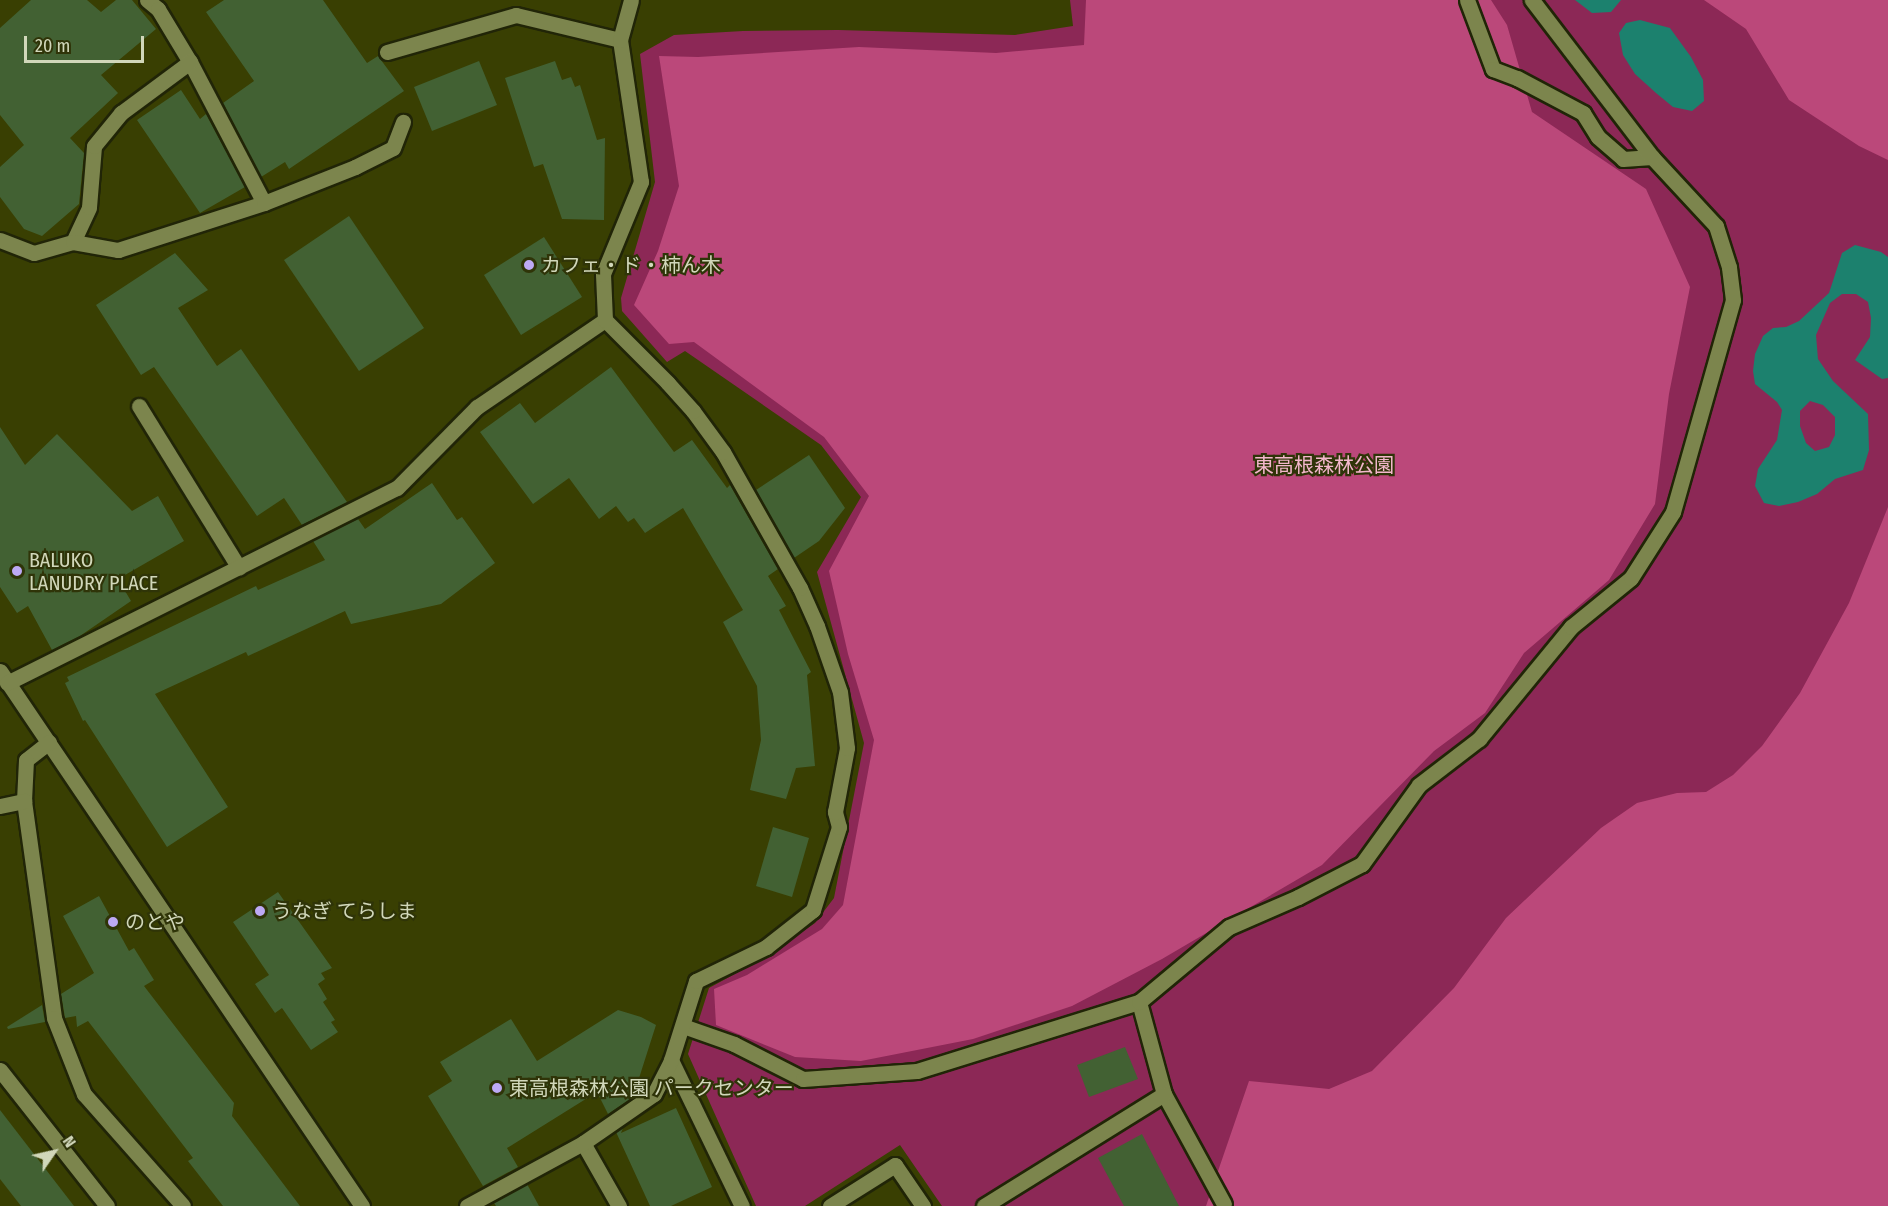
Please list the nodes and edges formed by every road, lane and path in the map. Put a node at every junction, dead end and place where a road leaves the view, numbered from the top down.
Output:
1 (147, 0) edge
2 (631, 0) edge
3 (1467, 0) edge
4 (1532, 0) edge
5 (620, 40) junction
6 (387, 52) dead end
7 (190, 62) junction
8 (403, 122) dead end
9 (1652, 157) junction
10 (264, 203) junction
11 (0, 240) edge
12 (72, 242) junction
13 (605, 320) junction
14 (139, 406) dead end
15 (239, 568) junction
16 (4, 677) edge
17 (50, 742) junction
18 (24, 801) junction
19 (0, 806) edge
20 (1139, 1002) junction
21 (683, 1026) junction
22 (671, 1060) junction
23 (0, 1070) edge
24 (1164, 1094) junction
25 (583, 1143) junction
26 (1224, 1204) dead end
27 (107, 1206) edge
28 (183, 1206) edge
29 (362, 1206) edge
30 (467, 1206) edge
31 (619, 1206) edge
32 (741, 1206) edge
33 (830, 1206) edge
34 (923, 1206) edge
35 (984, 1206) edge

1 - 7 street
2 - 5 street
3 - 9 street
4 - 9 street
5 - 6 street
5 - 13 street
7 - 10 street
7 - 12 street
8 - 10 street
9 - 20 street
10 - 12 street
11 - 12 street
13 - 15 street
13 - 21 street
14 - 15 street
15 - 16 street
16 - 17 street
17 - 18 street
17 - 29 street
18 - 19 street
18 - 28 street
20 - 21 street
20 - 24 street
21 - 22 street
22 - 25 street
22 - 32 street
23 - 27 street
24 - 26 street
24 - 35 street
25 - 30 street
25 - 31 street
33 - 34 street

